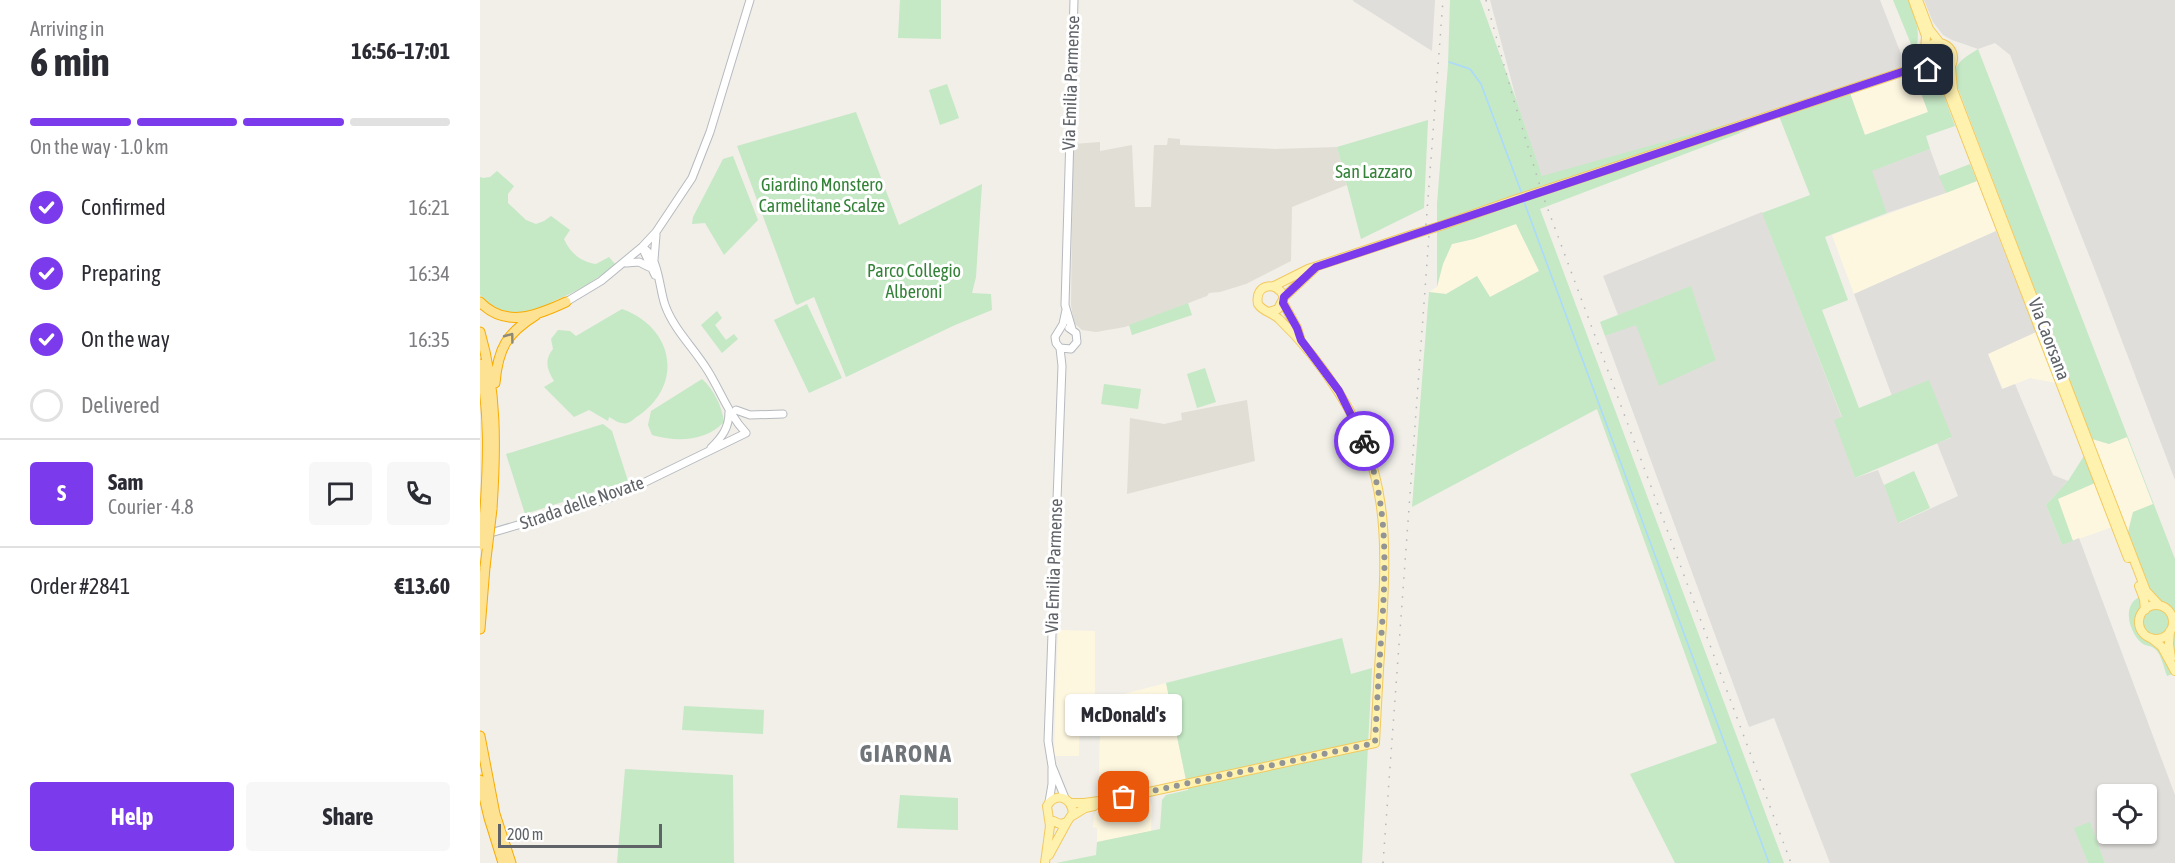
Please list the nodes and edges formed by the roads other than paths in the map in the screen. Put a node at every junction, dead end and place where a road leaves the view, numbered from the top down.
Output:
1 (750, 0) edge
2 (1074, 0) edge
3 (1912, 0) edge
4 (1918, 0) edge
5 (1940, 43) junction
6 (1924, 54) junction
7 (1951, 67) junction
8 (1905, 71) junction
9 (1931, 72) junction
10 (656, 232) junction
11 (642, 247) junction
12 (655, 261) junction
13 (623, 263) junction
14 (1316, 267) junction
15 (652, 270) junction
16 (658, 280) junction
17 (1274, 286) junction
18 (1284, 300) junction
19 (480, 302) edge
20 (566, 302) joint
21 (1066, 310) junction
22 (1269, 312) junction
23 (536, 315) junction
24 (1061, 329) junction
25 (1072, 329) junction
26 (480, 332) edge
27 (1301, 340) junction
28 (1060, 348) junction
29 (1071, 349) junction
30 (480, 364) edge
31 (1062, 366) junction
32 (494, 411) junction
33 (733, 411) junction
34 (783, 414) dead end
35 (707, 453) junction
36 (488, 509) junction
37 (480, 536) edge
38 (480, 545) edge
39 (2159, 605) junction
40 (2145, 610) junction
41 (480, 629) edge
42 (2170, 631) junction
43 (2150, 637) junction
44 (2174, 668) edge
45 (480, 736) edge
46 (1052, 765) junction
47 (480, 780) edge
48 (1121, 798) junction
49 (1068, 801) junction
50 (1049, 802) junction
51 (1049, 819) junction
52 (1070, 819) junction
53 (1045, 862) edge
54 (503, 863) edge
55 (511, 863) edge

1 - 10 street
2 - 21 street, Via Emilia Parmense
3 - 6 main road
4 - 5 main road
5 - 6 main road
5 - 7 main road
6 - 8 main road
6 - 9 main road
7 - 9 main road
7 - 39 main road, Via Caorsana
8 - 9 main road
8 - 14 main road, bridge
9 - 40 main road, Via Caorsana
10 - 11 street
10 - 12 street
11 - 12 street
11 - 13 street
11 - 15 street
12 - 16 street
13 - 15 street
13 - 20 street
14 - 17 main road
14 - 18 main road
15 - 16 street
16 - 33 street
17 - 18 main road
17 - 22 main road
18 - 22 main road
18 - 27 main road
19 - 23 highway
20 - 23 highway
21 - 24 street, Via Emilia Parmense
21 - 25 street, Via Emilia Parmense
22 - 27 main road
32 -> 23 highway
24 - 25 street
24 - 28 street, Via Emilia Parmense
25 - 29 street, Via Emilia Parmense
26 - 32 highway
27 - 48 main road
28 - 29 street
28 - 31 street, Via Emilia Parmense
29 - 31 street, Via Emilia Parmense
30 - 36 highway
31 - 46 street, Via Emilia Parmense
32 - 36 highway
33 - 34 street
33 - 35 street
33 - 35 street, Strada delle Novate
35 - 37 street, Strada delle Novate
36 - 38 highway, bridge
36 - 41 highway, bridge
39 - 40 main road
39 - 42 main road
40 - 43 main road
42 - 43 main road
42 - 44 main road
43 - 44 main road
45 - 55 highway
46 - 49 street, Via Emilia Parmense
46 - 50 street, Via Emilia Parmense
47 - 54 highway
48 - 49 main road
48 - 52 main road
49 - 50 main road
49 - 52 main road
50 - 51 main road
51 - 52 main road
51 - 53 main road
52 - 53 main road

